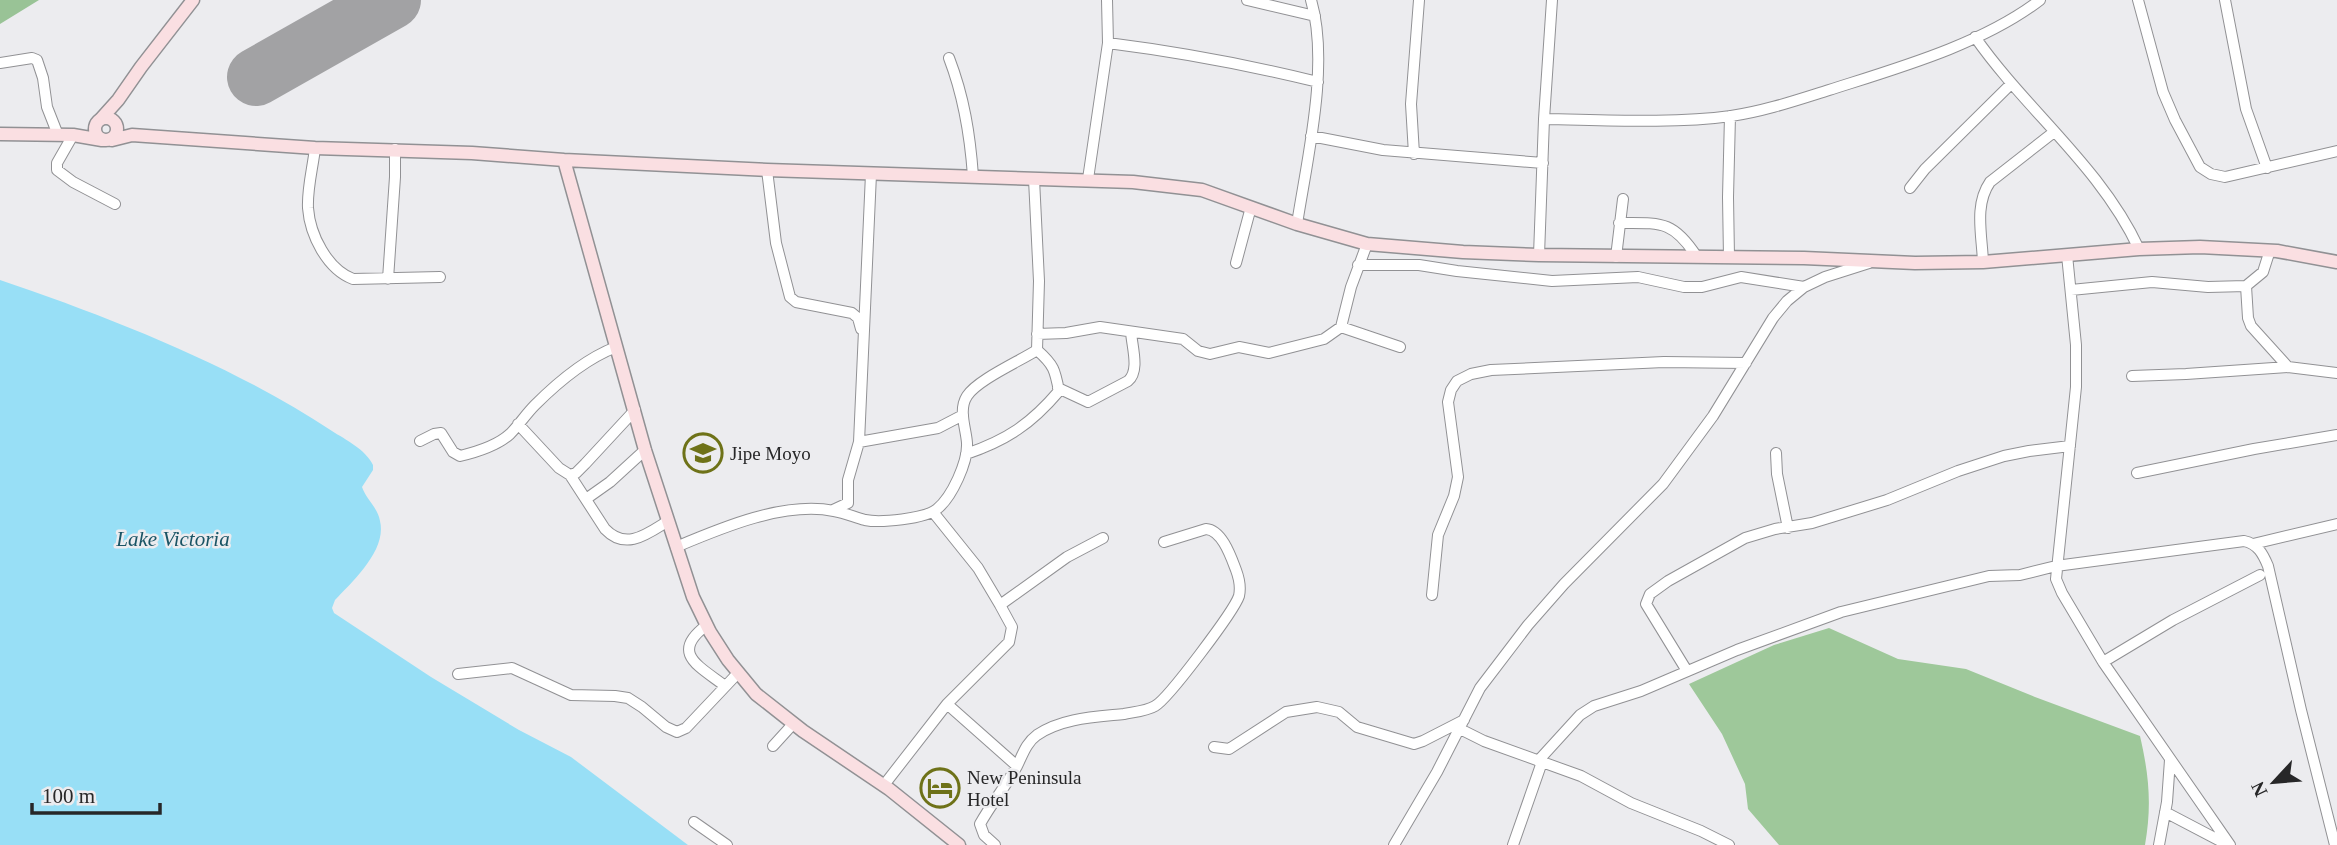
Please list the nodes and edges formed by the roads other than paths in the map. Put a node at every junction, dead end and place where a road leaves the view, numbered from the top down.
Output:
1 (193, 0) edge
2 (1107, 0) edge
3 (1247, 0) edge
4 (1311, 0) edge
5 (1419, 0) edge
6 (1552, 0) edge
7 (2040, 0) edge
8 (2138, 0) edge
9 (2225, 0) edge
10 (1315, 16) junction
11 (1975, 37) junction
12 (1108, 43) junction
13 (948, 58) dead end
14 (0, 63) edge
15 (1318, 82) junction
16 (2011, 84) junction
17 (118, 100) junction
18 (1730, 116) junction
19 (1544, 119) junction
20 (98, 121) junction
21 (116, 124) junction
22 (2053, 132) junction
23 (0, 134) edge
24 (58, 135) junction
25 (73, 135) junction
26 (132, 135) junction
27 (1311, 135) junction
28 (107, 140) junction
29 (315, 148) junction
30 (395, 149) junction
31 (2337, 150) edge
32 (1414, 154) junction
33 (564, 160) junction
34 (1542, 163) junction
35 (2267, 168) junction
36 (767, 170) junction
37 (872, 174) junction
38 (973, 176) junction
39 (1034, 179) junction
40 (1088, 179) junction
41 (1910, 188) dead end
42 (1623, 199) dead end
43 (115, 204) dead end
44 (1251, 207) junction
45 (1619, 223) junction
46 (1297, 224) junction
47 (1367, 244) junction
48 (2139, 249) junction
49 (2270, 250) junction
50 (1539, 255) junction
51 (2067, 255) junction
52 (1616, 257) junction
53 (1697, 257) junction
54 (1729, 257) junction
55 (1983, 262) junction
56 (2337, 262) edge
57 (1236, 263) dead end
58 (1869, 263) junction
59 (1358, 265) junction
60 (440, 276) dead end
61 (388, 279) junction
62 (2246, 285) junction
63 (1804, 287) junction
64 (2071, 290) junction
65 (1341, 327) junction
66 (1131, 332) junction
67 (1037, 334) junction
68 (863, 337) junction
69 (616, 347) junction
70 (1401, 347) dead end
71 (1037, 350) junction
72 (1746, 363) junction
73 (2288, 367) junction
74 (2337, 373) edge
75 (2132, 376) dead end
76 (1058, 388) junction
77 (635, 410) junction
78 (963, 415) junction
79 (518, 424) junction
80 (2337, 435) edge
81 (420, 441) dead end
82 (859, 442) junction
83 (2070, 446) junction
84 (645, 450) junction
85 (1776, 453) dead end
86 (966, 454) junction
87 (2137, 473) dead end
88 (570, 475) junction
89 (586, 499) junction
90 (832, 510) junction
91 (933, 512) junction
92 (668, 521) junction
93 (2337, 524) edge
94 (1788, 528) junction
95 (1103, 537) dead end
96 (1164, 542) dead end
97 (2253, 544) junction
98 (676, 547) junction
99 (2056, 566) junction
100 (2260, 575) dead end
101 (1432, 595) dead end
102 (1000, 605) junction
103 (707, 625) junction
104 (2103, 662) junction
105 (1687, 671) junction
106 (738, 673) junction
107 (458, 674) dead end
108 (725, 686) junction
109 (947, 704) junction
110 (793, 724) junction
111 (1462, 724) junction
112 (774, 746) dead end
113 (1214, 747) dead end
114 (2170, 760) junction
115 (1540, 762) junction
116 (1017, 766) junction
117 (884, 785) junction
118 (2165, 812) junction
119 (694, 822) dead end
120 (727, 845) edge
121 (959, 845) edge
122 (995, 845) edge
123 (1394, 845) edge
124 (1513, 845) edge
125 (1728, 845) edge
126 (2159, 845) edge
127 (2229, 845) edge
128 (2335, 845) edge

1 - 17 main road
2 - 12 street
3 - 10 street
4 - 10 street
5 - 32 street
6 - 19 street
7 - 11 street
8 - 35 street
9 - 35 street
10 - 15 street
11 - 16 street
11 - 18 street
12 - 15 street
12 - 40 street
13 - 38 street
14 - 24 street
15 - 27 street
16 - 22 street
16 - 41 street
17 - 20 main road
17 - 21 main road
18 - 19 street
18 - 54 street
19 - 34 street
20 - 21 main road
20 - 25 main road
20 - 28 main road
21 - 26 main road
21 - 28 main road
22 - 48 street
22 - 55 street
23 - 24 main road
24 - 25 main road
25 - 28 main road
25 - 43 street
26 - 28 main road
26 - 29 main road
27 - 32 street
27 - 46 street
29 - 30 main road
29 - 61 street
30 - 33 main road
30 - 61 street
31 - 35 street
32 - 34 street
33 - 36 main road
33 - 69 main road
34 - 50 street
36 - 37 main road
36 - 68 street
37 - 38 main road
37 - 68 street
38 - 39 main road
39 - 40 main road
39 - 67 street
40 - 44 main road
42 - 45 street
44 - 46 main road
44 - 57 street
45 - 52 street
45 - 53 street
46 - 47 main road
47 - 50 main road
47 - 59 street
48 - 49 main road
48 - 51 main road
49 - 56 main road
49 - 62 street
50 - 52 main road
51 - 55 main road
51 - 64 street
52 - 53 main road
53 - 54 main road
54 - 58 main road
55 - 58 main road
58 - 63 street
59 - 63 street
59 - 65 street
60 - 61 street
62 - 64 street
62 - 73 street
63 - 72 street
64 - 83 street
65 - 66 street
65 - 70 street
66 - 67 street
66 - 76 street
67 - 71 street
68 - 82 street
69 - 77 main road
69 - 79 street
71 - 76 street
71 - 78 street
72 - 101 street
72 - 111 street
73 - 74 street
73 - 75 street
76 - 86 street
77 - 84 main road
77 - 88 street
78 - 82 street
78 - 86 street
79 - 81 street
79 - 88 street
80 - 87 street
82 - 90 street
83 - 94 street
83 - 99 street
84 - 89 street
84 - 92 main road
85 - 94 street
86 - 91 street
88 - 89 street
89 - 92 street
90 - 91 street
90 - 98 street
91 - 102 street
92 - 98 main road
93 - 97 street
94 - 105 street
95 - 102 street
96 - 116 street
97 - 99 street
97 - 128 street
98 - 103 main road
99 - 104 street
99 - 105 street
100 - 104 street
102 - 109 street
103 - 106 main road
103 - 108 street
104 - 114 street
105 - 115 street
106 - 108 street
106 - 110 main road
107 - 108 street
109 - 116 street
109 - 117 street
110 - 112 street
110 - 117 main road
111 - 113 street
111 - 115 street
111 - 123 street
114 - 118 street
114 - 127 street
115 - 124 street
115 - 125 street
116 - 122 street
117 - 121 main road
118 - 126 street
118 - 127 street
119 - 120 street

